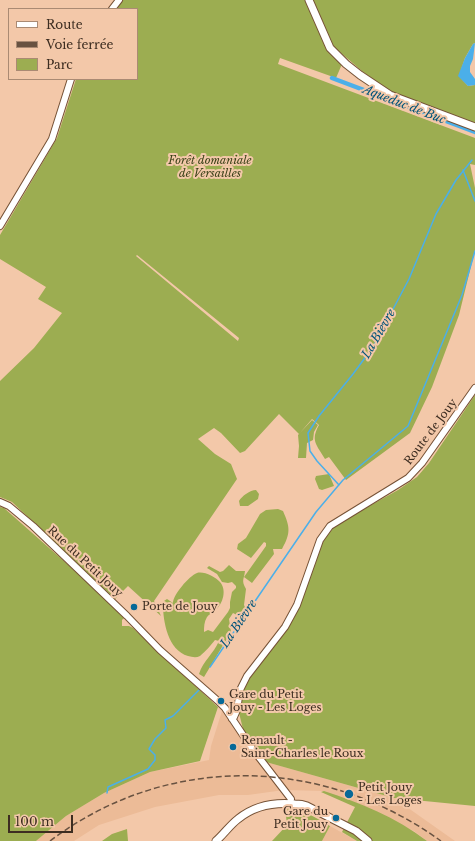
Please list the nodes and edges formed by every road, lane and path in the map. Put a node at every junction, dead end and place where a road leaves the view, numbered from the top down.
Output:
1 (119, 0) edge
2 (309, 0) edge
3 (113, 8) edge
4 (71, 80) edge
5 (475, 128) edge
6 (0, 226) edge
7 (475, 388) edge
8 (0, 502) edge
9 (232, 719) junction
10 (293, 804) junction
11 (216, 841) edge
12 (364, 841) edge
13 (368, 841) edge

1 - 3 street
2 - 5 main road
4 - 6 street
7 - 9 street, Route de Jouy
8 - 9 street, Rue du Petit Jouy
9 - 10 street, Rue du Petit Jouy
10 - 11 main road
10 - 12 main road
10 - 13 main road

